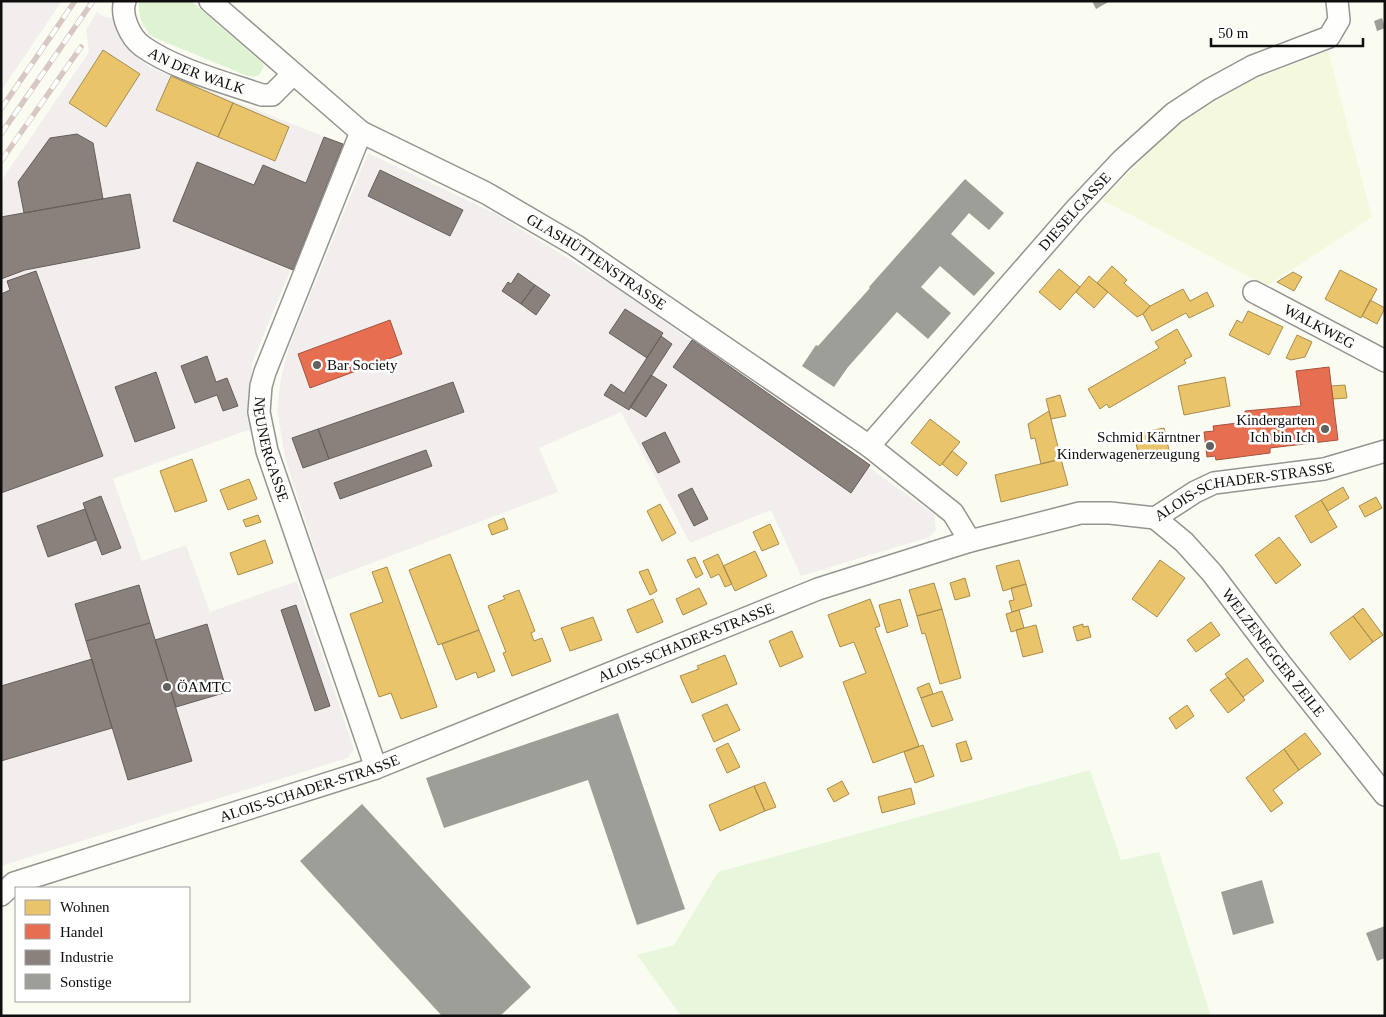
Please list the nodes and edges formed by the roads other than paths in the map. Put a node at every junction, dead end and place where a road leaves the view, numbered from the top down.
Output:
1 (125, 1) edge
2 (210, 1) edge
3 (1337, 1) edge
4 (293, 74) junction
5 (361, 132) junction
6 (1254, 292) dead end
7 (1385, 361) edge
8 (869, 446) junction
9 (1385, 451) edge
10 (1155, 518) junction
11 (970, 541) junction
12 (376, 768) junction
13 (1385, 795) edge
14 (1, 895) edge

1 - 4 street, AN DER WALK
2 - 4 street, GLASHÜTTENSTRASSE
3 - 8 street, DIESELGASSE
4 - 5 street, GLASHÜTTENSTRASSE
5 - 8 street, GLASHÜTTENSTRASSE
5 - 12 street, NEUNERGASSE
6 - 7 street, WALKWEG
8 - 11 street, GLASHÜTTENSTRASSE
9 - 10 street, ALOIS-SCHADER-STRASSE
10 - 11 street, ALOIS-SCHADER-STRASSE
10 - 13 street, WELZENEGGER ZEILE
11 - 12 street, ALOIS-SCHADER-STRASSE
12 - 14 street, ALOIS-SCHADER-STRASSE

